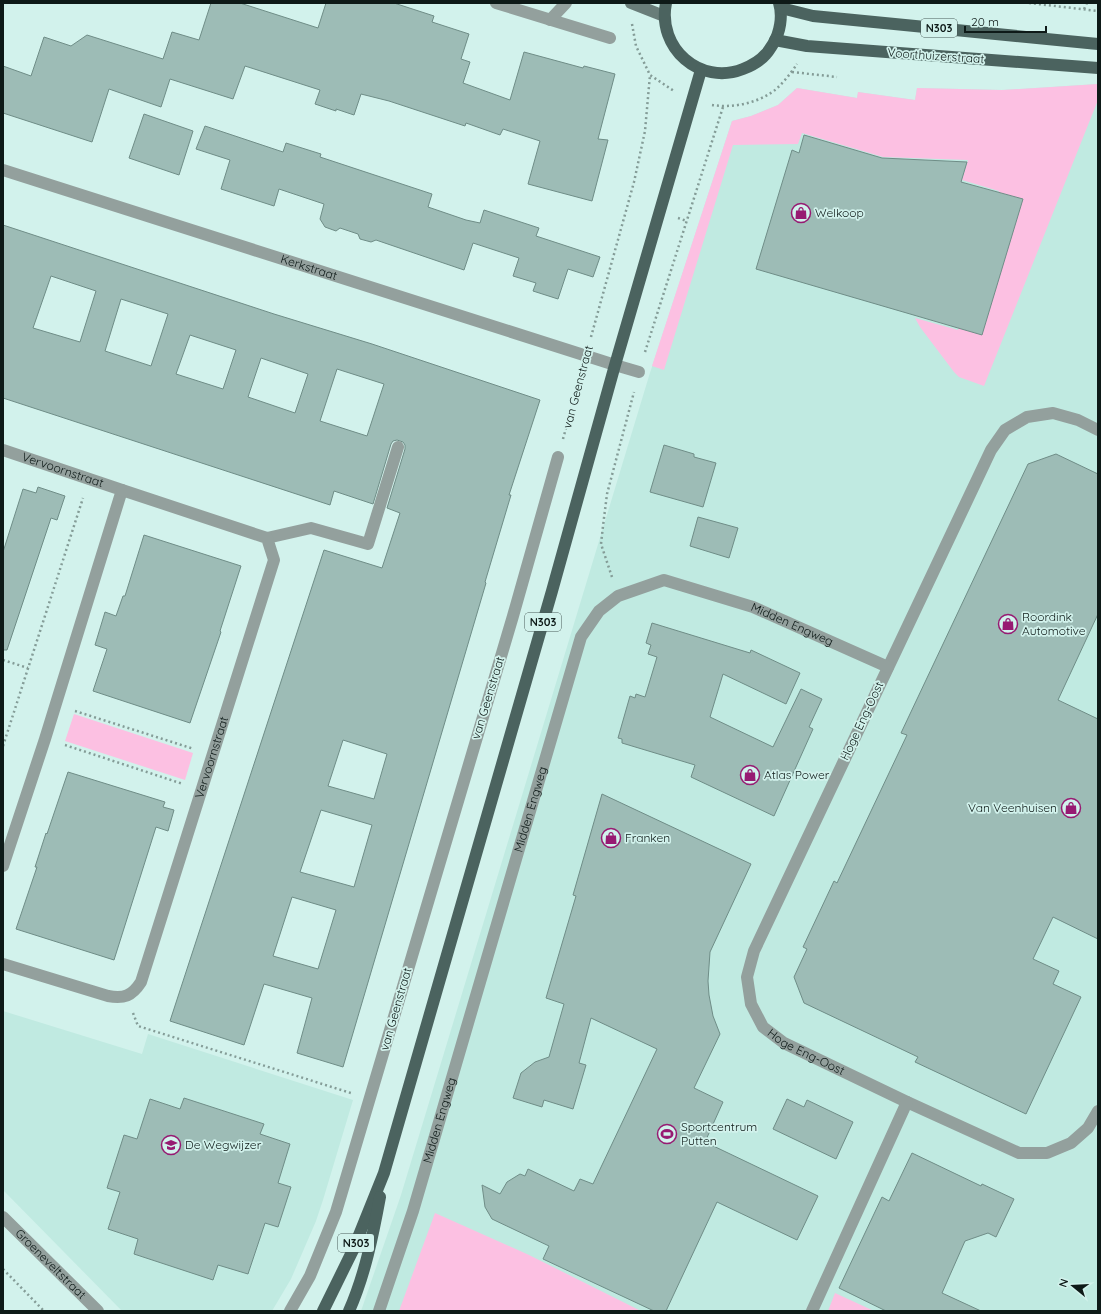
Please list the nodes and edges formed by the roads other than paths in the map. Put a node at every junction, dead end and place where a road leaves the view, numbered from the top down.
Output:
1 (496, 3) edge
2 (566, 3) edge
3 (631, 3) edge
4 (666, 3) edge
5 (780, 5) edge
6 (664, 16) junction
7 (550, 20) junction
8 (610, 38) dead end
9 (775, 40) junction
10 (1098, 44) edge
11 (1098, 68) edge
12 (701, 70) junction
13 (3, 170) edge
14 (615, 365) junction
15 (639, 372) road end
16 (1098, 430) edge
17 (398, 447) dead end
18 (3, 450) edge
19 (558, 457) road end
20 (122, 490) junction
21 (267, 538) junction
22 (888, 667) junction
23 (3, 866) edge
24 (3, 964) edge
25 (907, 1102) junction
26 (1098, 1111) edge
27 (384, 1173) junction
28 (3, 1218) edge
29 (98, 1311) edge
30 (290, 1311) edge
31 (323, 1311) edge
32 (349, 1311) edge
33 (378, 1311) edge
34 (812, 1311) edge

1 - 7 street
2 - 7 street
3 - 6 main road
4 - 6 main road
5 - 9 main road
5 - 10 main road, N303
6 - 12 main road
7 - 8 street
9 - 11 main road, Voorthuizerstraat / N303
9 - 12 main road
12 - 14 main road, N303
13 - 14 street, Kerkstraat
14 - 15 street, Kerkstraat
14 - 27 main road, N303
16 - 22 street, Hoge Eng-Oost
17 - 21 street
18 - 20 street, Vervoornstraat
19 - 30 street, van Geenstraat
20 - 21 street, Vervoornstraat
20 - 23 street
21 - 24 street, Vervoornstraat
22 - 25 street, Hoge Eng-Oost
22 - 33 street, Midden Engweg
25 - 26 street, Hoge Eng-Oost
25 - 34 street
27 - 31 main road, N303
27 - 32 main road, N303
28 - 29 street, Groeneveltstraat

